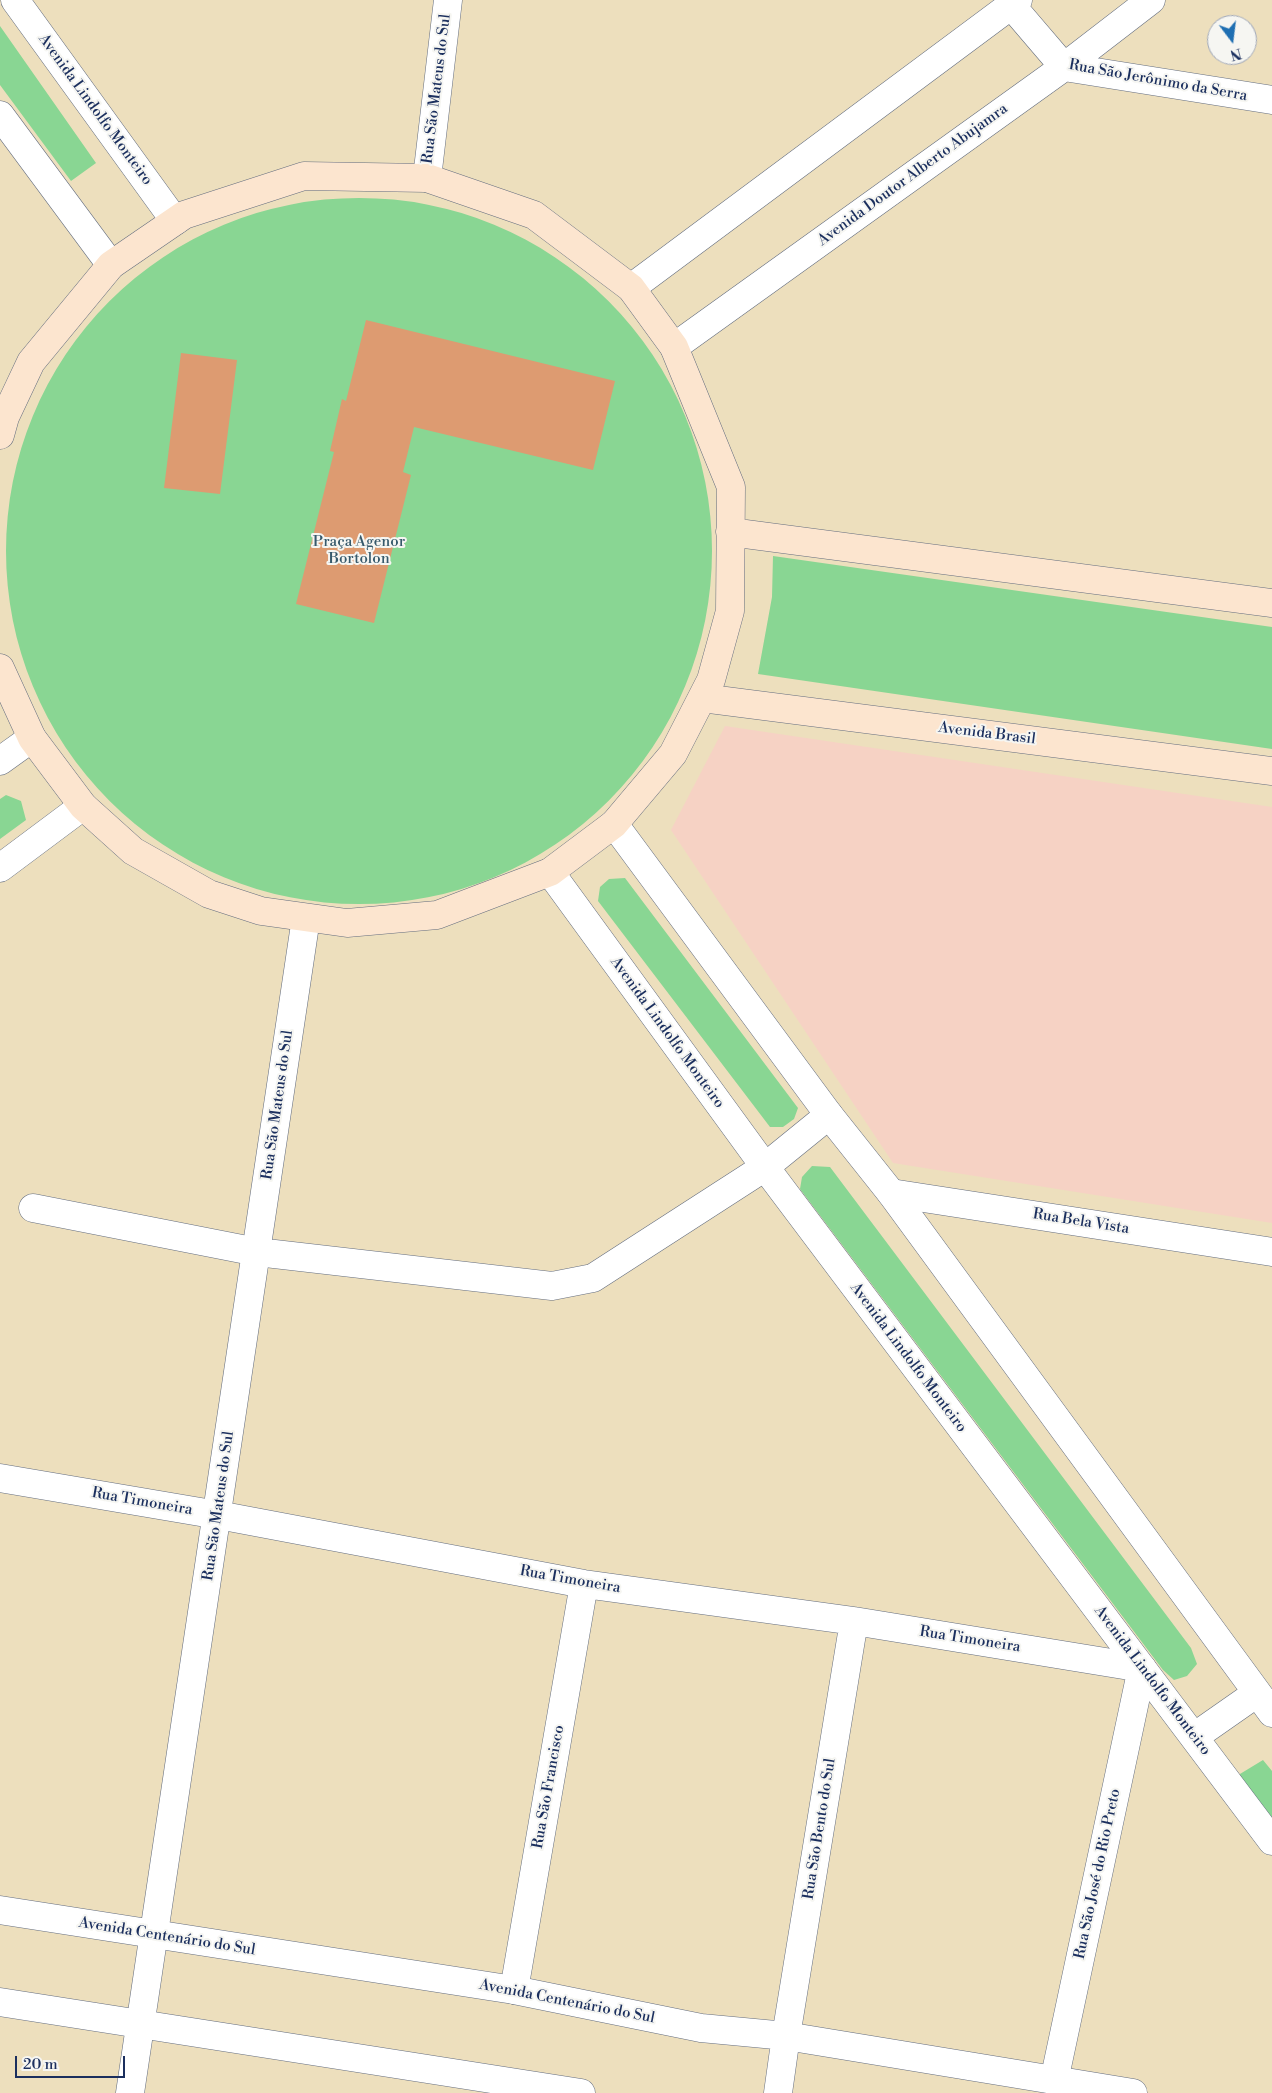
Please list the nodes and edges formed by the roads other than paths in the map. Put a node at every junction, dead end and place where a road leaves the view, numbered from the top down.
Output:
1 (15, 0) edge
2 (448, 0) edge
3 (1151, 0) edge
4 (1015, 2) edge
5 (1064, 66) junction
6 (1272, 100) edge
7 (0, 115) edge
8 (427, 178) junction
9 (175, 221) junction
10 (111, 265) junction
11 (631, 288) junction
12 (674, 347) junction
13 (2, 423) edge
14 (730, 532) junction
15 (1272, 603) edge
16 (0, 668) edge
17 (702, 698) junction
18 (32, 738) junction
19 (0, 761) edge
20 (1272, 771) edge
21 (83, 806) junction
22 (614, 824) junction
23 (0, 868) edge
24 (550, 872) junction
25 (306, 918) junction
26 (829, 1115) junction
27 (765, 1167) junction
28 (891, 1193) junction
29 (33, 1208) dead end
30 (257, 1252) junction
31 (1272, 1252) edge
32 (0, 1478) edge
33 (218, 1515) junction
34 (584, 1584) junction
35 (854, 1621) junction
36 (1142, 1668) junction
37 (1265, 1703) edge
38 (1194, 1737) junction
39 (1272, 1841) edge
40 (0, 1910) edge
41 (154, 1936) junction
42 (514, 1990) junction
43 (0, 2002) edge
44 (140, 2024) junction
45 (786, 2036) junction
46 (1054, 2081) junction
47 (130, 2093) edge
48 (581, 2093) edge
49 (778, 2093) edge
50 (1133, 2093) edge

1 - 9 street, Avenida Lindolfo Monteiro
2 - 8 street, Rua São Mateus do Sul
3 - 5 street, Avenida Doutor Alberto Abujamra
4 - 5 street, Rua São Jerônimo da Serra
4 - 11 street
5 - 6 street, Rua São Jerônimo da Serra
5 - 12 street, Avenida Doutor Alberto Abujamra
7 - 10 street
8 - 9 main road
8 - 11 main road
9 - 10 main road
10 - 13 main road
11 - 12 main road
12 - 14 main road
14 - 15 main road
14 - 17 main road
16 - 18 main road
17 - 20 main road, Avenida Brasil
17 - 22 main road
18 - 19 street
18 - 21 main road
21 - 23 street
21 - 25 main road
22 - 24 main road
22 - 26 street
24 - 25 main road
24 - 27 street, Avenida Lindolfo Monteiro
25 - 30 street, Rua São Mateus do Sul
26 - 27 street
26 - 28 street
27 - 30 street
27 - 36 street, Avenida Lindolfo Monteiro
28 - 31 street, Rua Bela Vista
28 - 37 street
29 - 30 street
30 - 33 street, Rua São Mateus do Sul
32 - 33 street, Rua Timoneira
33 - 34 street, Rua Timoneira
33 - 41 street, Rua São Mateus do Sul
34 - 35 street, Rua Timoneira
34 - 42 street, Rua São Francisco
35 - 36 street, Rua Timoneira
35 - 45 street, Rua São Bento do Sul
36 - 38 street, Avenida Lindolfo Monteiro
36 - 46 street, Rua São José do Rio Preto
37 - 38 street
38 - 39 street, Avenida Lindolfo Monteiro
40 - 41 street, Avenida Centenário do Sul
41 - 42 street, Avenida Centenário do Sul
41 - 44 street, Rua São Mateus do Sul
42 - 45 street, Avenida Centenário do Sul
43 - 44 street
44 - 47 street, Rua São Mateus do Sul
44 - 48 street
45 - 46 street, Avenida Centenário do Sul
45 - 49 street, Rua São Bento do Sul
46 - 50 street, Avenida Centenário do Sul

